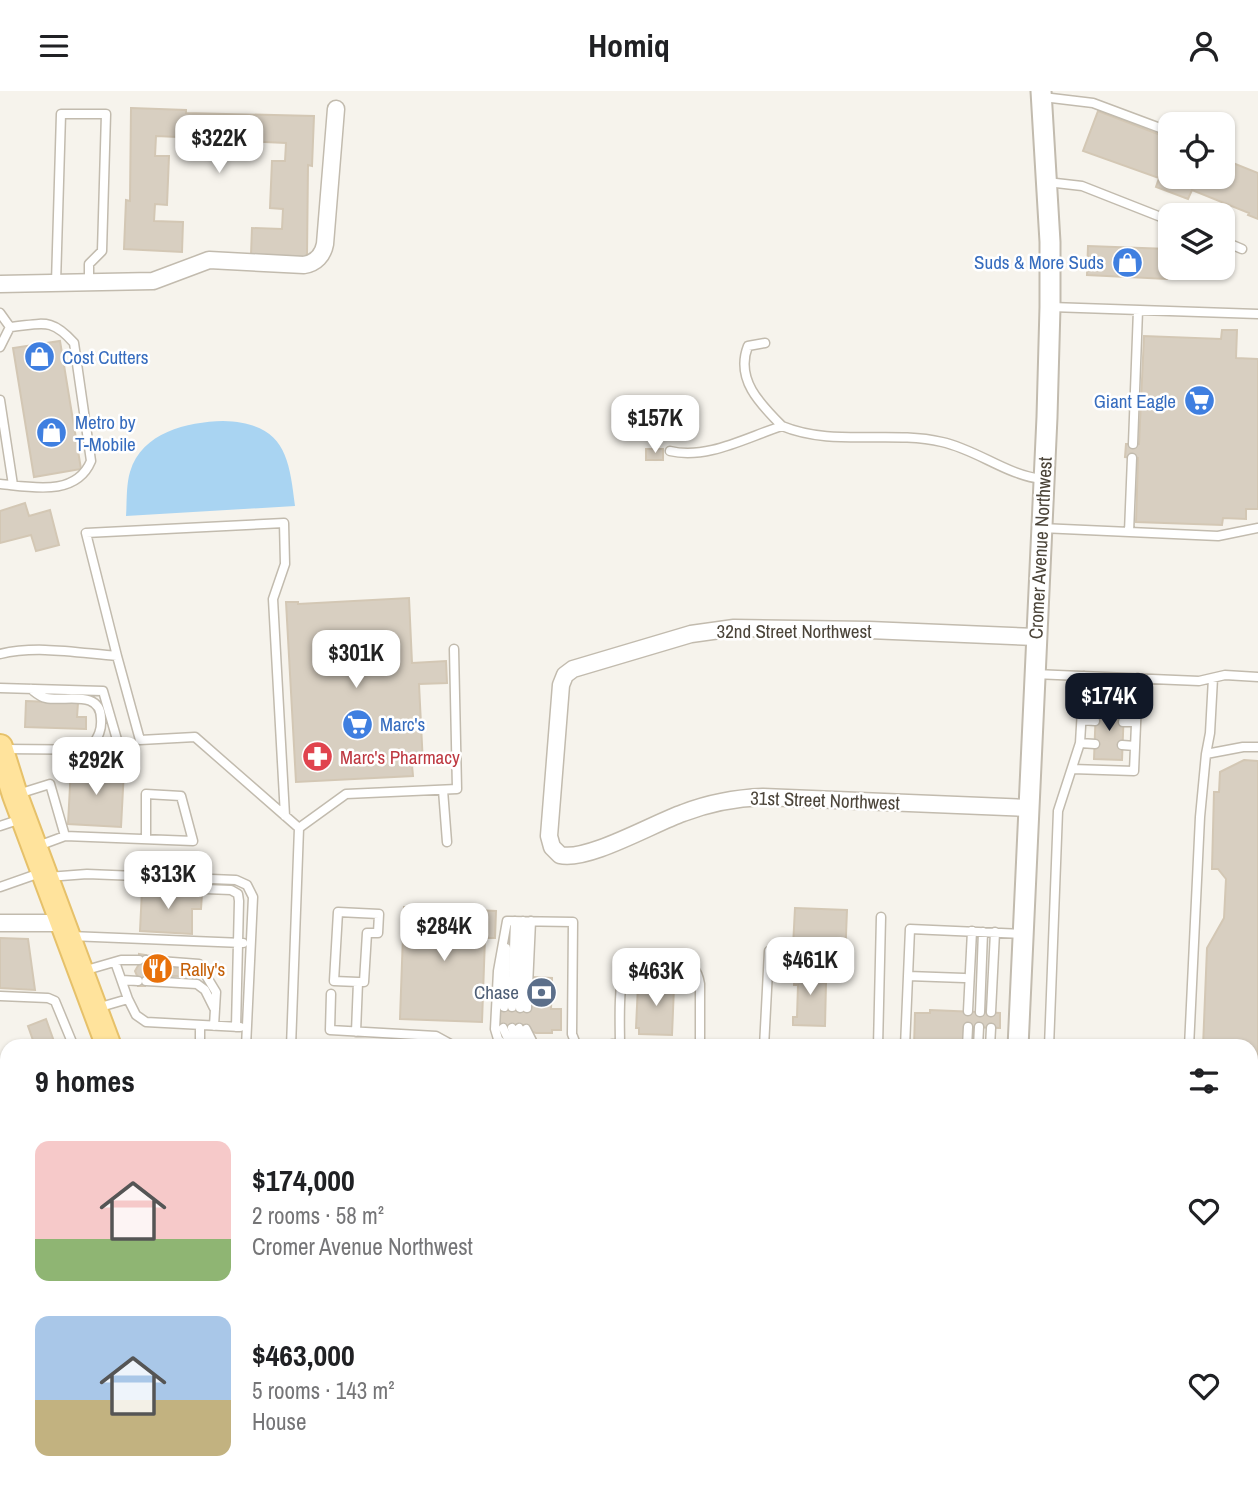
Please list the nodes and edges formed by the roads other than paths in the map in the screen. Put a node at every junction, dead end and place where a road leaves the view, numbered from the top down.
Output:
1 (1041, 94) edge
2 (336, 109) dead end
3 (1158, 127) edge
4 (1047, 182) junction
5 (1158, 216) edge
6 (1235, 246) edge
7 (1242, 249) dead end
8 (89, 282) junction
9 (0, 283) edge
10 (56, 283) junction
11 (1050, 307) junction
12 (1138, 310) junction
13 (0, 313) edge
14 (1258, 314) edge
15 (0, 319) edge
16 (10, 327) junction
17 (0, 337) edge
18 (765, 343) dead end
19 (0, 348) edge
20 (0, 400) edge
21 (782, 426) junction
22 (1133, 444) dead end
23 (670, 451) dead end
24 (1132, 458) dead end
25 (1044, 479) junction
26 (0, 484) edge
27 (13, 485) junction
28 (1258, 528) edge
29 (1041, 529) junction
30 (1129, 532) junction
31 (1036, 637) junction
32 (454, 649) dead end
33 (0, 654) edge
34 (117, 656) junction
35 (1034, 674) junction
36 (1084, 676) junction
37 (1258, 677) edge
38 (1138, 678) junction
39 (1213, 678) junction
40 (0, 688) edge
41 (31, 689) junction
42 (1083, 698) junction
43 (1137, 700) junction
44 (1082, 720) junction
45 (1096, 721) dead end
46 (1123, 722) dead end
47 (1136, 722) junction
48 (1080, 743) junction
49 (1095, 744) dead end
50 (1122, 745) dead end
51 (1135, 745) junction
52 (1258, 747) edge
53 (0, 748) edge
54 (90, 750) junction
55 (1206, 754) junction
56 (1072, 769) junction
57 (8, 782) edge
58 (443, 790) junction
59 (1028, 808) junction
60 (285, 816) junction
61 (24, 818) junction
62 (0, 826) edge
63 (299, 828) junction
64 (65, 836) junction
65 (146, 839) junction
66 (447, 842) dead end
67 (34, 847) junction
68 (552, 847) joint
69 (44, 874) junction
70 (131, 876) junction
71 (0, 887) edge
72 (881, 917) dead end
73 (519, 921) junction
74 (0, 923) edge
75 (65, 929) junction
76 (972, 931) junction
77 (983, 932) junction
78 (995, 932) junction
79 (1023, 934) junction
80 (238, 943) junction
81 (250, 944) junction
82 (769, 951) dead end
83 (115, 962) junction
84 (80, 972) junction
85 (908, 976) junction
86 (964, 978) dead end
87 (122, 980) junction
88 (358, 982) junction
89 (331, 994) dead end
90 (0, 996) edge
91 (128, 999) junction
92 (95, 1009) junction
93 (215, 1010) junction
94 (968, 1011) dead end
95 (980, 1012) dead end
96 (991, 1012) dead end
97 (200, 1025) junction
98 (214, 1026) junction
99 (236, 1027) junction
100 (247, 1027) junction
101 (968, 1027) dead end
102 (979, 1027) dead end
103 (515, 1028) junction
104 (991, 1028) dead end
105 (356, 1032) junction
106 (71, 1039) edge
107 (106, 1039) edge
108 (200, 1039) edge
109 (246, 1039) edge
110 (291, 1039) edge
111 (440, 1039) edge
112 (498, 1039) edge
113 (513, 1039) edge
114 (518, 1039) edge
115 (523, 1039) edge
116 (527, 1039) edge
117 (574, 1039) edge
118 (620, 1039) edge
119 (700, 1039) edge
120 (764, 1039) edge
121 (878, 1039) edge
122 (905, 1039) edge
123 (967, 1039) edge
124 (978, 1039) edge
125 (990, 1039) edge
126 (1018, 1039) edge
127 (1049, 1039) edge
128 (1188, 1039) edge

1 - 3 lane
1 - 4 street, Cromer Avenue Northwest
2 - 8 street
4 - 5 lane
4 - 11 street, Cromer Avenue Northwest
6 - 7 lane
8 - 10 street
8 - 10 lane
9 - 10 street
11 - 12 lane
11 - 25 street, Cromer Avenue Northwest
12 - 14 lane
12 - 22 lane
13 - 16 lane
15 - 17 lane
16 - 19 lane
16 - 27 lane
18 - 21 lane
20 - 27 lane
21 - 23 lane
21 - 25 lane
24 - 30 lane
25 - 29 street, Cromer Avenue Northwest
26 - 27 lane
28 - 30 lane
29 - 30 lane
29 - 31 street, Cromer Avenue Northwest
31 - 35 street, Cromer Avenue Northwest
31 - 68 street, 32nd Street Northwest
32 - 58 lane
33 - 34 lane
34 - 60 lane
34 - 60 lane
35 - 36 lane
35 - 59 street, Cromer Avenue Northwest
36 - 38 lane
36 - 42 lane
37 - 39 lane
38 - 39 lane
38 - 43 lane
39 - 55 lane
40 - 41 lane
41 - 54 lane
41 - 54 lane
42 - 43 lane
42 - 44 lane
43 - 47 lane
44 - 45 lane
44 - 48 lane
46 - 47 lane
47 - 51 lane
48 - 49 lane
48 - 56 lane
50 - 51 lane
51 - 56 lane
52 - 55 lane
53 - 54 lane
53 - 57 main road
55 - 128 lane
56 - 127 lane
57 - 61 main road
57 - 64 lane
58 - 63 lane
58 - 66 lane
59 - 68 street, 31st Street Northwest
59 - 79 street, Cromer Avenue Northwest
60 - 63 lane
61 - 62 lane
61 - 67 main road
63 - 110 lane
64 - 65 lane
64 - 67 lane
65 - 65 lane
67 - 69 main road
69 - 70 lane
69 - 71 lane
69 - 75 main road
70 - 80 lane
70 - 81 lane
72 - 121 lane
73 - 73 lane
73 - 112 lane
73 - 117 lane
74 - 75 street
75 - 80 lane
75 - 84 main road
76 - 77 lane
76 - 85 lane
76 - 94 lane
77 - 78 lane
77 - 95 lane
78 - 79 lane
78 - 96 lane
79 - 126 street, Cromer Avenue Northwest
80 - 81 lane
80 - 99 lane
81 - 100 lane
82 - 120 lane
83 - 84 lane
83 - 87 lane
83 - 93 lane
84 - 92 main road
85 - 86 lane
85 - 122 lane
87 - 91 lane
87 - 93 lane
88 - 88 lane
88 - 105 lane
89 - 105 lane
90 - 106 lane
91 - 92 lane
91 - 97 lane
92 - 107 main road
93 - 98 lane
97 - 98 lane
97 - 108 lane
98 - 99 lane
99 - 100 lane
100 - 109 lane
101 - 123 lane
102 - 124 lane
103 - 113 lane
103 - 114 lane
103 - 115 lane
103 - 116 lane
104 - 125 lane
105 - 111 lane
118 - 119 lane

